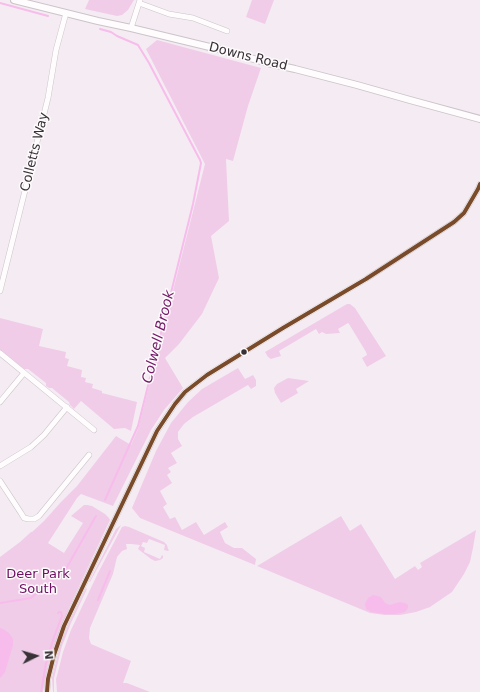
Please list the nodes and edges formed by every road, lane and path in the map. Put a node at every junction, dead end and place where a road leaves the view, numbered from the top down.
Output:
1 (14, 0) edge
2 (139, 2) edge
3 (66, 13) junction
4 (131, 28) junction
5 (227, 31) dead end
6 (480, 119) edge
7 (480, 184) edge
8 (0, 290) edge
9 (0, 353) edge
10 (24, 373) junction
11 (0, 402) edge
12 (67, 407) junction
13 (94, 430) dead end
14 (89, 455) dead end
15 (0, 466) edge
16 (0, 482) edge
17 (47, 692) edge

1 - 3 street, Downs Road
2 - 4 street
2 - 5 street
3 - 4 street, Downs Road
3 - 8 street, Colletts Way
4 - 6 street, Downs Road
7 - 17 street
9 - 10 street
10 - 11 street
10 - 12 street
12 - 13 street
12 - 15 street
14 - 16 street

